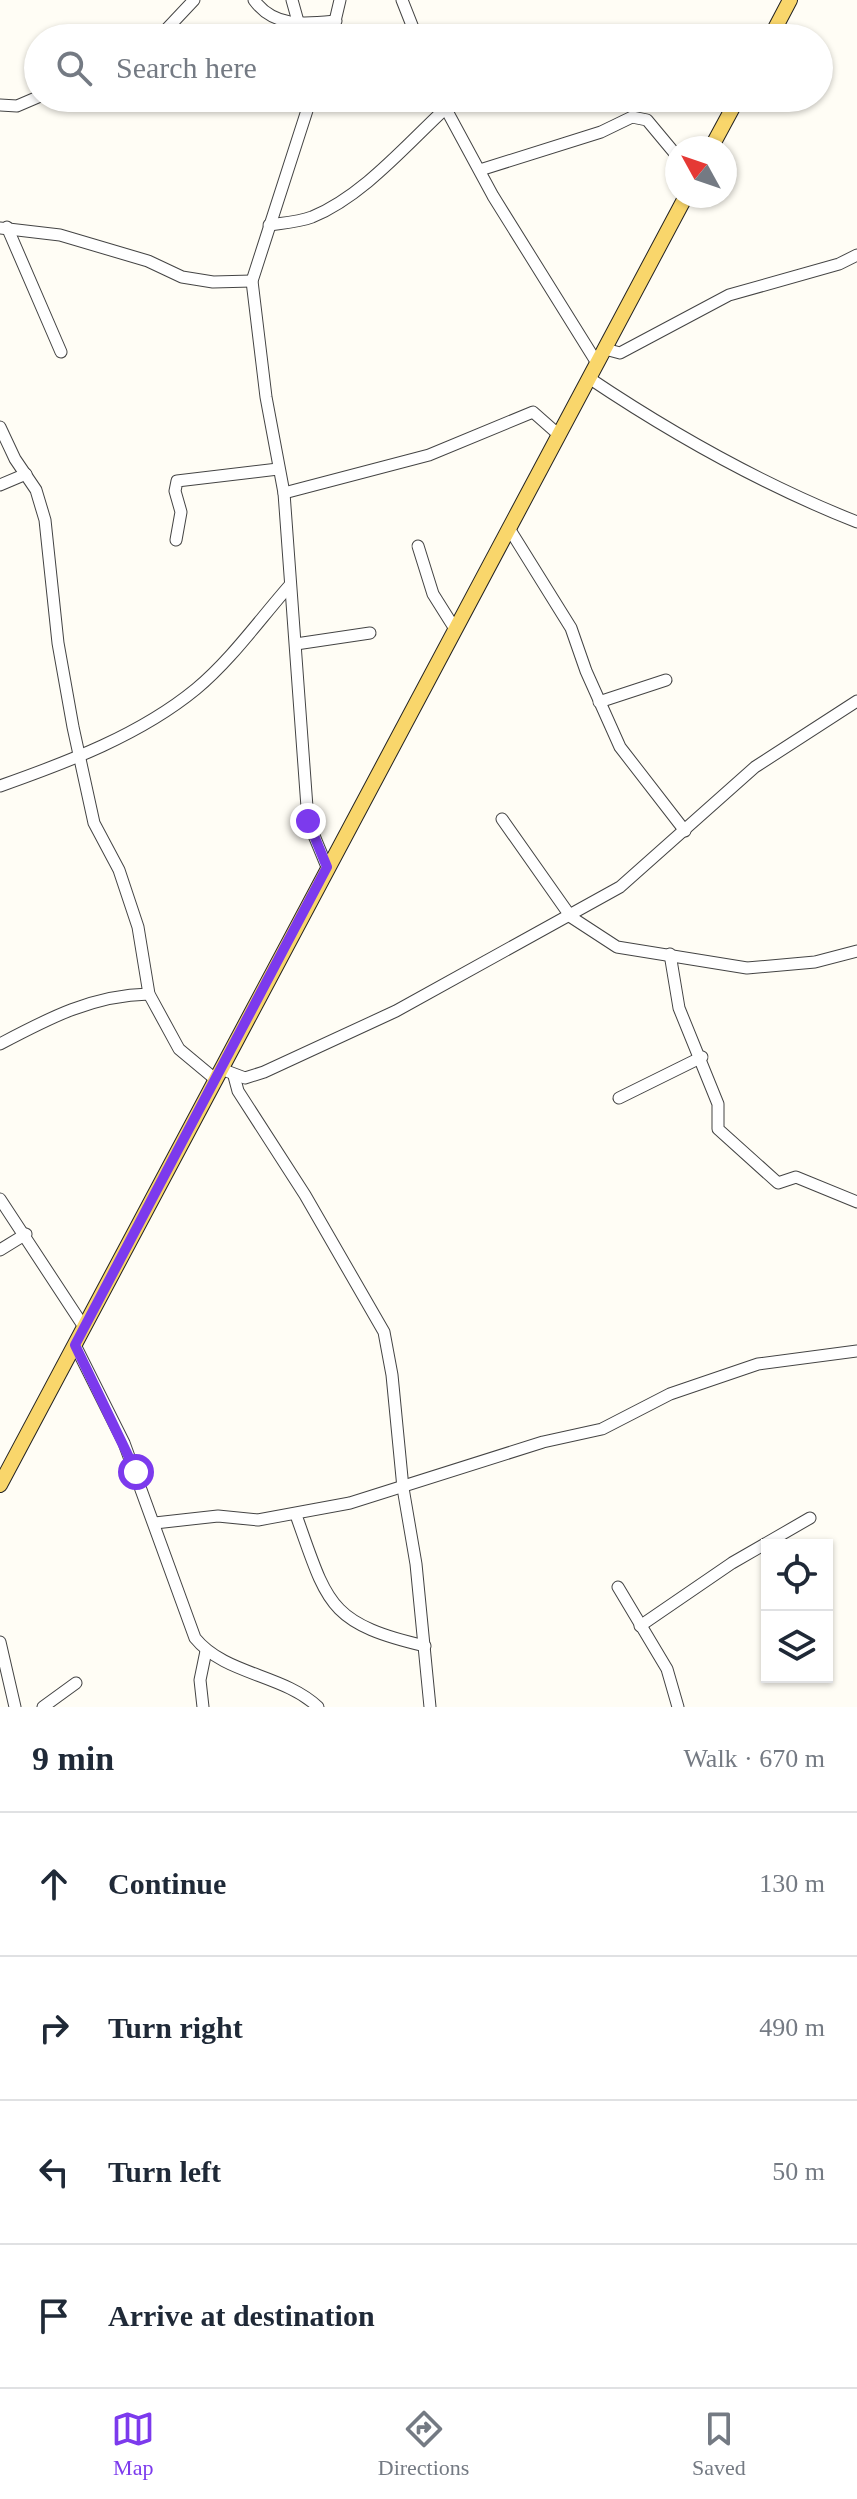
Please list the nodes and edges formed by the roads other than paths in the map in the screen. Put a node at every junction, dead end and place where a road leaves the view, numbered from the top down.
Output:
1 (194, 0) edge
2 (254, 0) edge
3 (292, 0) edge
4 (340, 0) edge
5 (402, 0) edge
6 (790, 0) edge
7 (336, 21) junction
8 (171, 24) edge
9 (296, 24) edge
10 (299, 24) edge
11 (308, 24) edge
12 (335, 24) edge
13 (411, 24) edge
14 (777, 24) edge
15 (24, 103) edge
16 (0, 105) edge
17 (306, 112) edge
18 (434, 112) edge
19 (448, 112) edge
20 (730, 112) edge
21 (717, 136) edge
22 (665, 142) edge
23 (480, 170) junction
24 (680, 208) edge
25 (269, 225) junction
26 (4, 228) edge
27 (857, 255) edge
28 (252, 281) junction
29 (605, 349) junction
30 (61, 352) dead end
31 (597, 363) junction
32 (589, 378) junction
33 (0, 427) edge
34 (559, 435) junction
35 (278, 469) junction
36 (26, 474) junction
37 (0, 485) edge
38 (284, 493) junction
39 (857, 522) edge
40 (510, 530) junction
41 (176, 540) dead end
42 (418, 546) dead end
43 (290, 585) junction
44 (455, 629) junction
45 (370, 633) dead end
46 (296, 644) junction
47 (666, 680) dead end
48 (857, 701) edge
49 (599, 702) junction
50 (80, 757) junction
51 (0, 786) edge
52 (502, 819) dead end
53 (685, 831) junction
54 (327, 867) junction
55 (571, 917) junction
56 (857, 951) edge
57 (670, 954) junction
58 (149, 994) junction
59 (0, 1044) edge
60 (702, 1057) junction
61 (223, 1075) junction
62 (619, 1098) dead end
63 (0, 1199) edge
64 (857, 1202) edge
65 (26, 1234) junction
66 (0, 1250) edge
67 (84, 1327) junction
68 (75, 1345) junction
69 (857, 1351) edge
70 (0, 1485) edge
71 (403, 1488) junction
72 (296, 1515) junction
73 (810, 1518) dead end
74 (155, 1523) junction
75 (618, 1587) dead end
76 (640, 1626) junction
77 (0, 1642) edge
78 (425, 1646) junction
79 (206, 1651) junction
80 (76, 1683) dead end
81 (15, 1707) edge
82 (43, 1707) edge
83 (203, 1707) edge
84 (318, 1707) edge
85 (430, 1707) edge
86 (678, 1707) edge

1 - 8 street
2 - 9 street
3 - 10 street
4 - 7 street
5 - 13 street
6 - 14 main road
7 - 11 street
7 - 12 street
15 - 16 street
17 - 25 street
18 - 25 street
19 - 23 street
20 - 21 main road
22 - 23 street
23 - 31 street
24 - 29 main road
25 - 28 street
26 - 28 street
26 - 30 street
27 - 29 street
28 - 35 street
29 - 31 main road
31 - 32 main road
32 - 34 main road
32 - 39 street
33 - 36 street
34 - 38 street
34 - 40 main road
35 - 38 street
35 - 41 street
36 - 37 street
36 - 50 street
38 - 43 street
40 - 44 main road
40 - 49 street
42 - 44 street
43 - 46 street
43 - 50 street
44 - 54 main road
45 - 46 street
46 - 54 street
47 - 49 street
48 - 53 street
49 - 53 street
50 - 51 street
50 - 58 street
52 - 55 street
53 - 55 street
54 - 61 main road
55 - 57 street
55 - 61 street
56 - 57 street
57 - 60 street
58 - 59 street
58 - 61 street
60 - 62 street
60 - 64 street
61 - 67 main road
61 - 71 street
63 - 65 street
65 - 66 street
65 - 67 street
67 - 68 main road
68 - 70 main road
68 - 74 street
69 - 71 street
71 - 72 street
71 - 78 street
72 - 74 street
72 - 78 street
73 - 76 street
74 - 79 street
75 - 76 street
76 - 86 street
77 - 81 street
78 - 85 street
79 - 83 street
79 - 84 street
80 - 82 street

